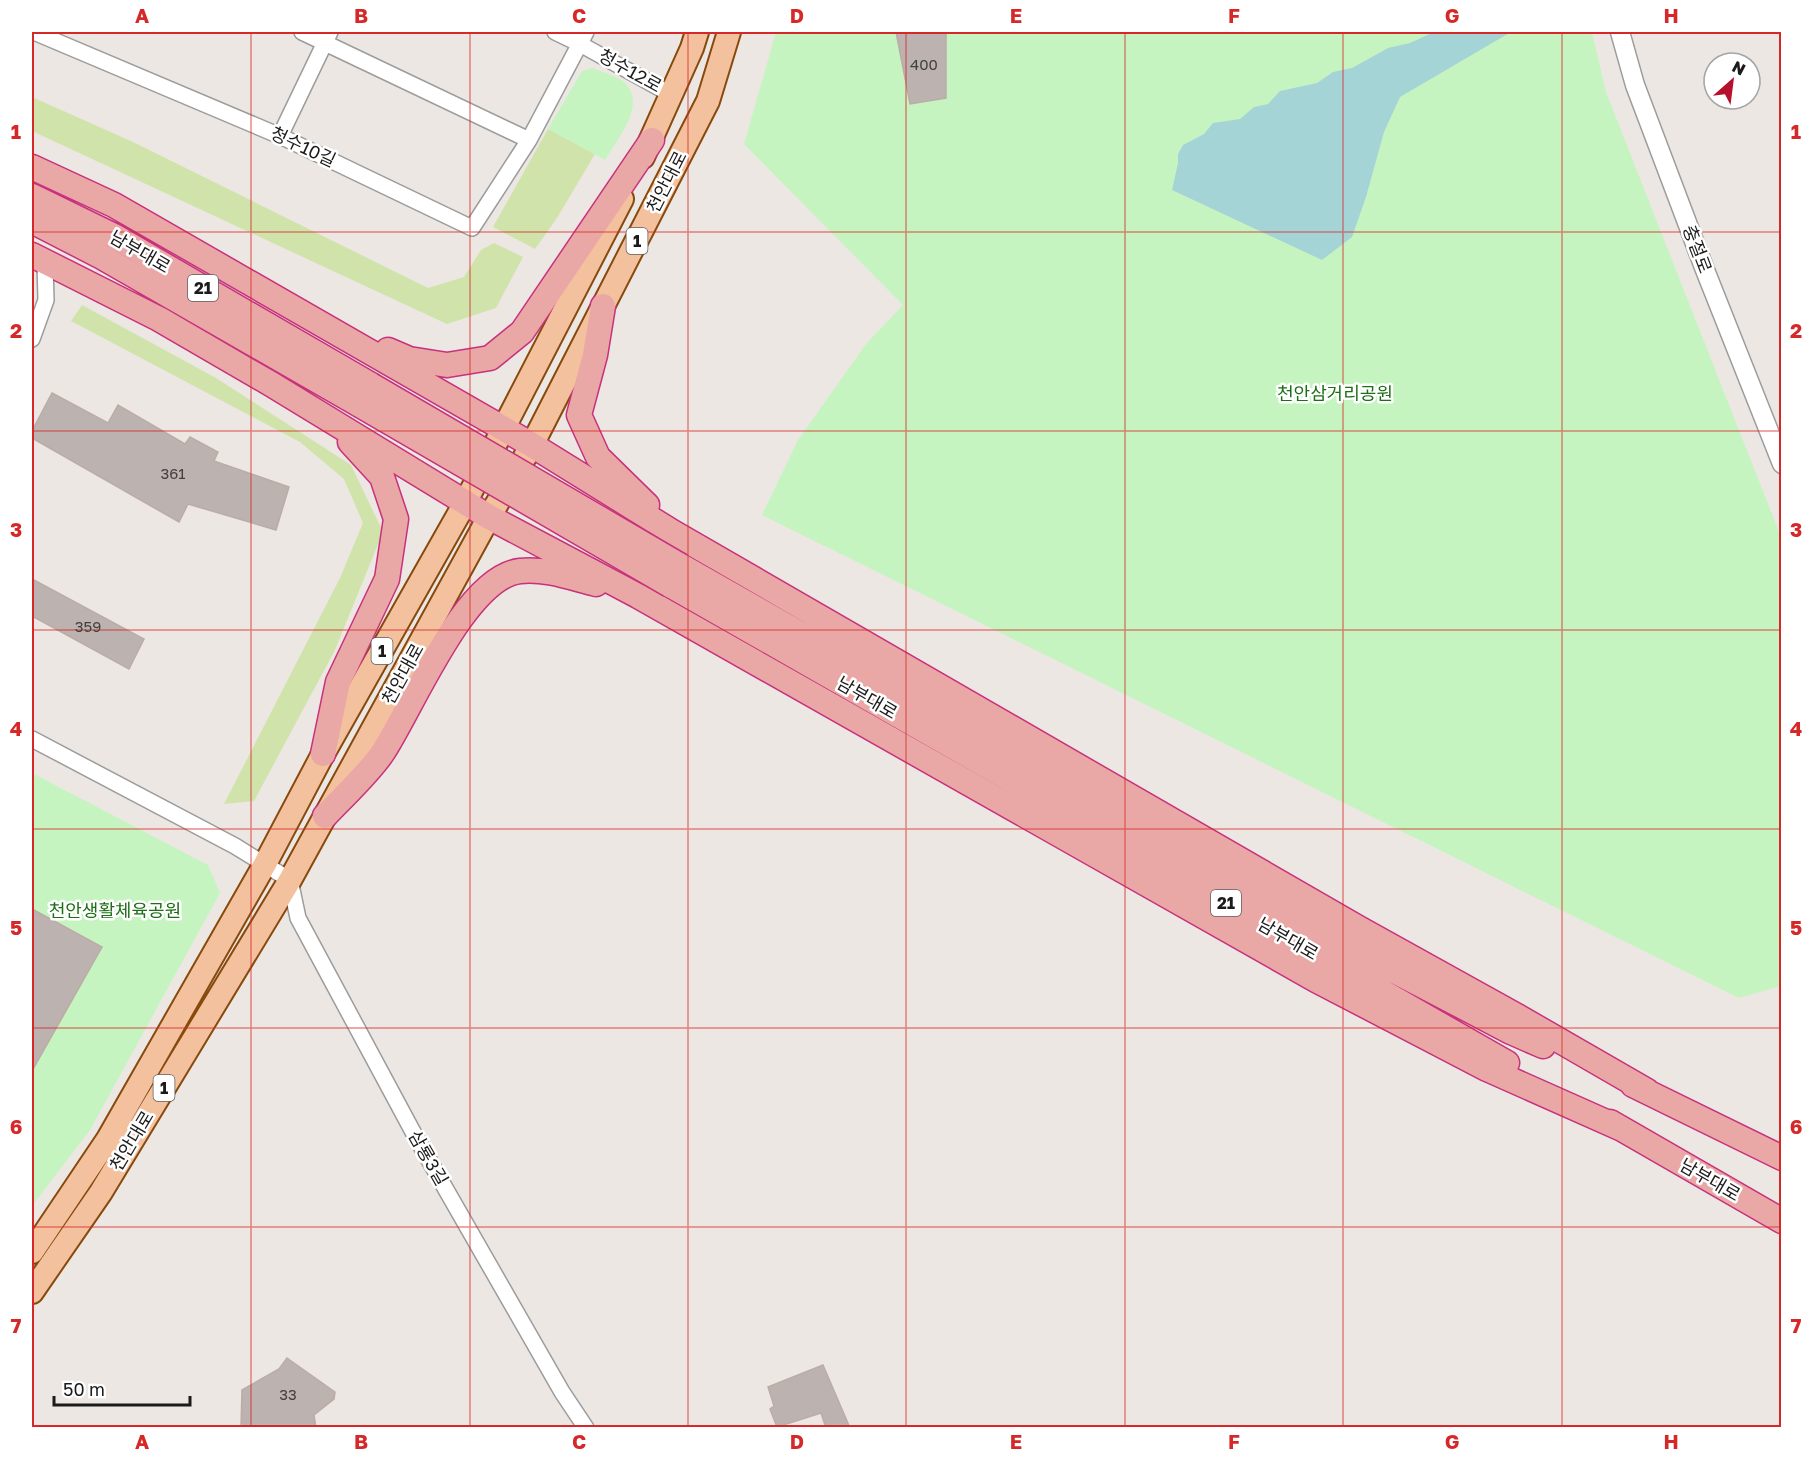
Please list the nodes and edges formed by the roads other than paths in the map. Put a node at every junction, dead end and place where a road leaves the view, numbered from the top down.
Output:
1 (34, 32) edge
2 (302, 32) edge
3 (555, 32) edge
4 (697, 32) edge
5 (729, 32) edge
6 (1620, 32) edge
7 (328, 37) edge
8 (583, 38) edge
9 (672, 95) junction
10 (280, 136) junction
11 (529, 140) junction
12 (652, 140) junction
13 (32, 167) edge
14 (32, 196) edge
15 (32, 222) edge
16 (38, 259) edge
17 (264, 292) junction
18 (603, 306) junction
19 (32, 339) edge
20 (398, 368) junction
21 (271, 384) junction
22 (366, 395) junction
23 (504, 430) junction
24 (348, 432) junction
25 (532, 445) junction
26 (1782, 464) edge
27 (465, 503) junction
28 (489, 517) junction
29 (674, 533) junction
30 (676, 575) junction
31 (638, 596) junction
32 (32, 739) edge
33 (323, 754) junction
34 (326, 816) junction
35 (265, 864) junction
36 (290, 880) junction
37 (1647, 1091) junction
38 (1622, 1129) junction
39 (1782, 1158) edge
40 (1782, 1221) edge
41 (32, 1252) edge
42 (32, 1292) edge
43 (586, 1428) edge

1 - 10 street, 청수10길
2 - 7 street
3 - 8 street, 청수12로
4 - 9 main road, 천안대로 / 1
5 - 18 main road, 천안대로 / 1
6 - 26 street, 충절로
7 - 10 street
7 - 11 street
8 - 9 street, 청수12로
8 - 11 street, 청수10길
9 - 12 main road, 천안대로 / 1
10 - 11 street, 청수10길
12 - 17 highway
12 - 23 main road, 천안대로 / 1
13 - 17 highway
14 - 22 highway, 남부대로 / 21
15 - 22 highway, 남부대로 / 21
16 - 19 street
16 - 21 highway
17 - 20 highway
18 - 25 main road, 천안대로 / 1
18 - 29 highway
20 - 23 highway
20 - 24 highway
21 - 24 highway
21 - 33 highway
22 - 30 highway, 21, bridge
23 - 25 highway
23 - 27 main road, 천안대로 / 1
24 - 27 highway
25 - 28 main road, 천안대로 / 1
25 - 29 highway
27 - 28 highway
27 - 33 main road, 천안대로 / 1
28 - 31 highway
28 - 34 main road, 천안대로 / 1
29 - 37 highway
30 - 37 highway, 남부대로 / 21
30 - 38 highway, 남부대로 / 21
31 - 34 highway
31 - 38 highway
32 - 35 street
33 - 35 main road, 천안대로 / 1
34 - 36 main road, 천안대로 / 1
35 - 36 street
35 - 41 main road, 천안대로 / 1
36 - 42 main road, 천안대로 / 1
36 - 43 street, 삼룡3길
37 - 39 highway, 남부대로 / 21
38 - 40 highway, 남부대로 / 21

